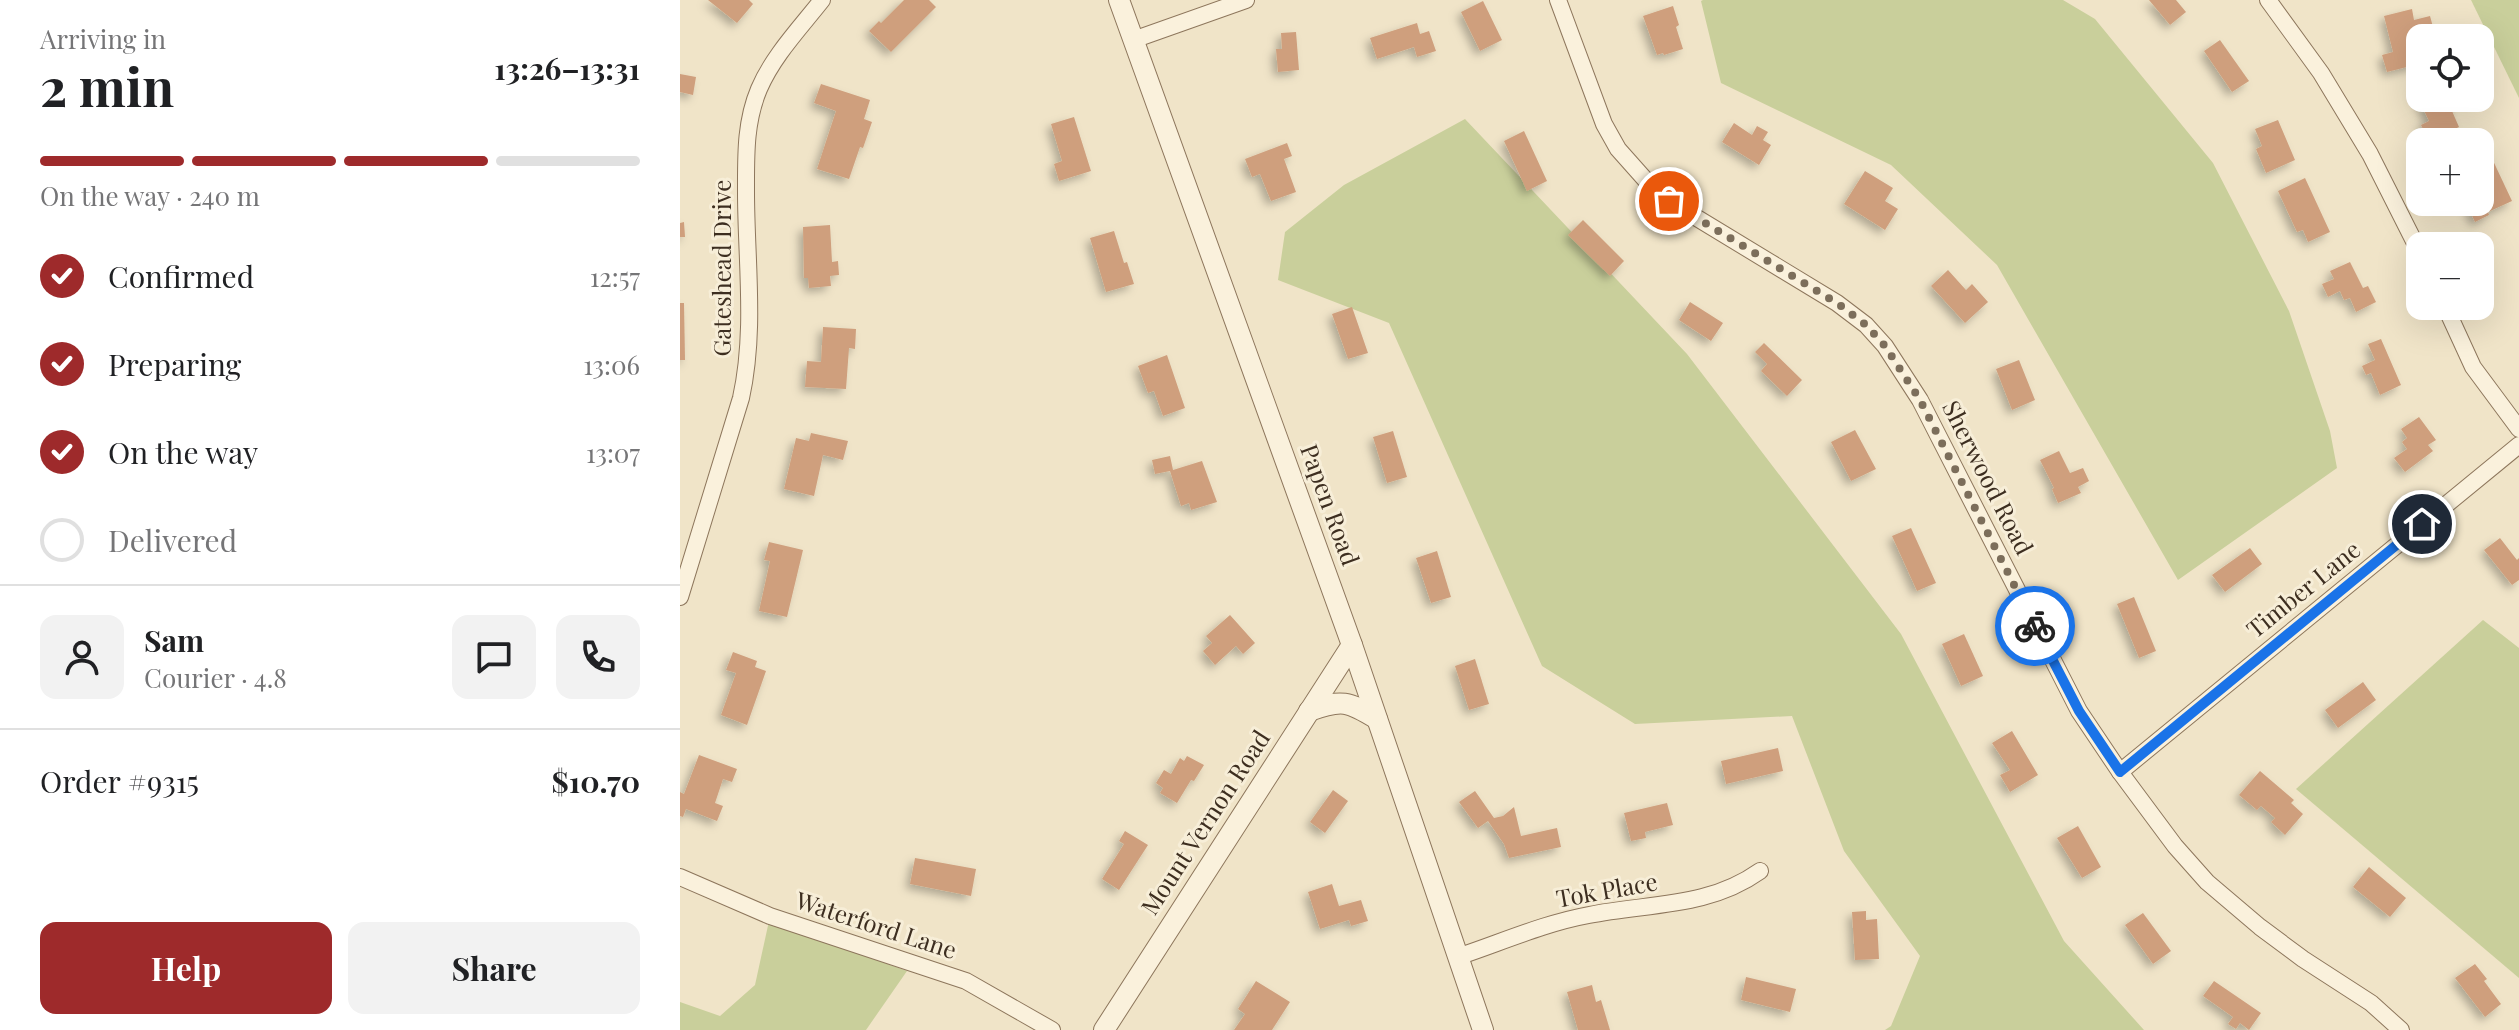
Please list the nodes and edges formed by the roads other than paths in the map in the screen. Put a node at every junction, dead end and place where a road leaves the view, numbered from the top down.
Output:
1 (822, 0) edge
2 (1119, 0) edge
3 (1246, 0) edge
4 (1558, 0) edge
5 (2268, 0) edge
6 (1133, 40) junction
7 (2409, 232) edge
8 (2451, 320) edge
9 (2519, 429) edge
10 (2519, 445) edge
11 (680, 597) edge
12 (1352, 645) junction
13 (1309, 711) junction
14 (1377, 719) junction
15 (2120, 772) junction
16 (1760, 871) dead end
17 (680, 877) edge
18 (1460, 956) junction
19 (1052, 1030) edge
20 (1104, 1030) edge
21 (1483, 1030) edge
22 (2401, 1030) edge

1 - 11 street, Gateshead Drive
2 - 6 street, Papen Road
3 - 6 street
4 - 15 street, Sherwood Road
5 - 7 street
6 - 12 street, Papen Road
8 - 9 street
10 - 15 street, Timber Lane
12 - 13 street, Mount Vernon Road
12 - 14 street, Papen Road
13 - 14 street
13 - 20 street, Mount Vernon Road
14 - 18 street, Papen Road
15 - 22 street, Sherwood Road
16 - 18 street, Tok Place
17 - 19 street, Waterford Lane
18 - 21 street, Papen Road

